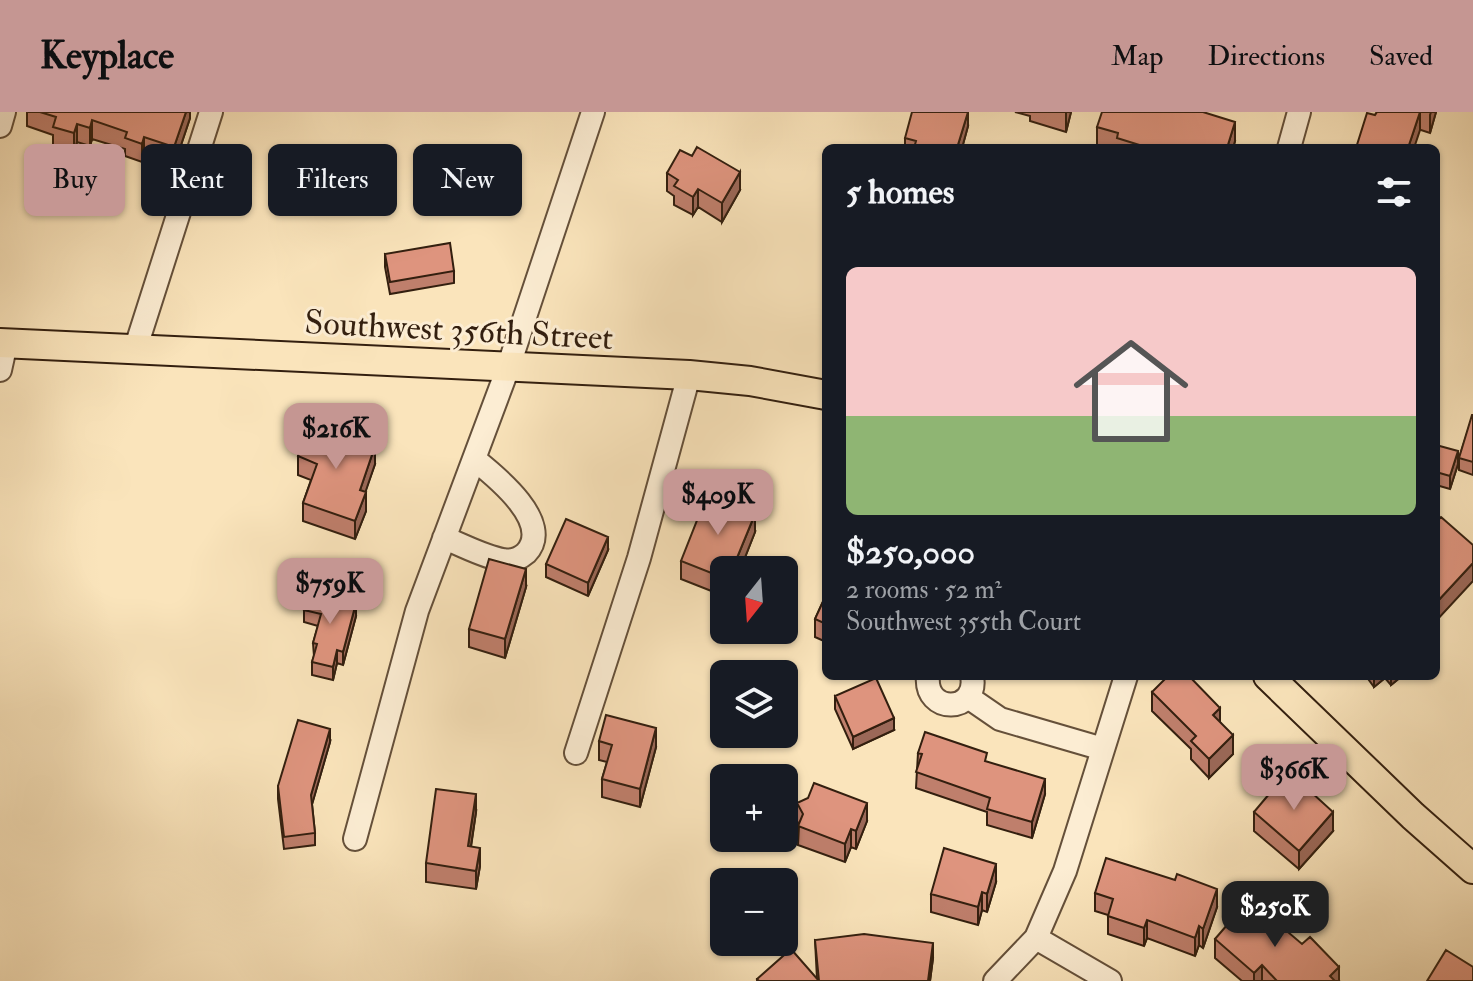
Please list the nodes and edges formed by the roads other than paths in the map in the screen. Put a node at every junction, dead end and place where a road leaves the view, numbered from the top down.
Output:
1 (4, 112) edge
2 (211, 112) edge
3 (593, 112) edge
4 (1299, 112) edge
5 (0, 126) edge
6 (1290, 144) edge
7 (135, 350) junction
8 (2, 352) edge
9 (508, 368) junction
10 (689, 375) junction
11 (822, 394) edge
12 (474, 459) junction
13 (444, 538) junction
14 (928, 680) edge
15 (1125, 680) edge
16 (1272, 680) edge
17 (970, 686) edge
18 (1103, 749) junction
19 (576, 753) dead end
20 (355, 839) dead end
21 (1473, 869) edge
22 (1036, 938) junction
23 (995, 981) edge
24 (1110, 981) edge

1 - 5 street
2 - 7 street
3 - 9 street
4 - 6 street
7 - 8 main road, Southwest 356th Street
7 - 9 main road, Southwest 356th Street
9 - 10 main road, Southwest 356th Street
9 - 12 street
10 - 11 main road, Southwest 356th Street
10 - 19 street
12 - 13 street
12 - 13 street
13 - 20 street
14 - 17 street
15 - 18 street
16 - 21 main road
17 - 18 street
18 - 22 street
22 - 23 street
22 - 24 street

